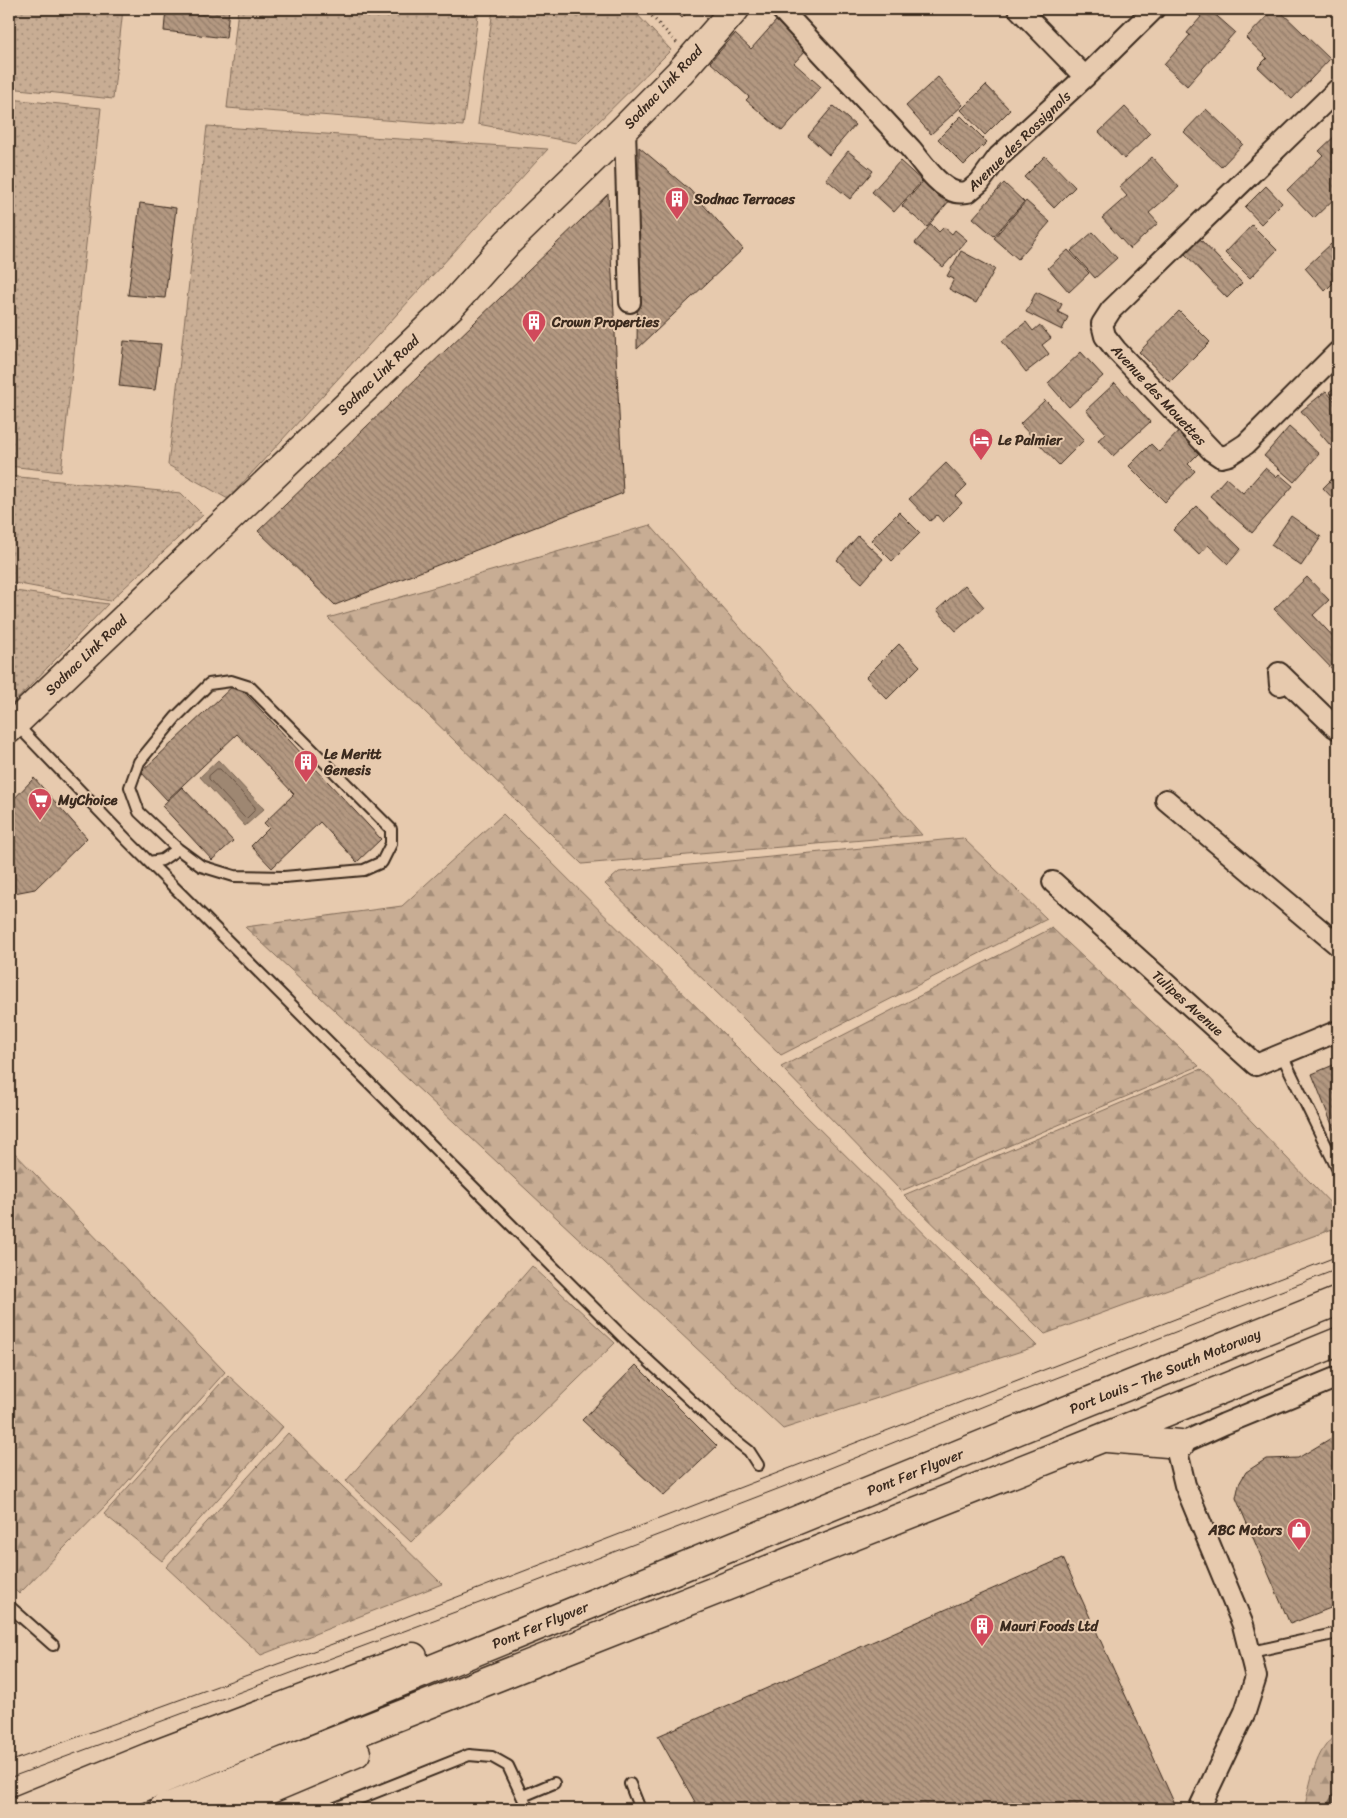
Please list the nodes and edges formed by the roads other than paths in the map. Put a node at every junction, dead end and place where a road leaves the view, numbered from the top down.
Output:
1 (735, 9) edge
2 (781, 9) edge
3 (1019, 9) edge
4 (1154, 9) edge
5 (1086, 78) junction
6 (1338, 89) edge
7 (625, 128) junction
8 (630, 302) dead end
9 (1338, 352) edge
10 (1280, 685) dead end
11 (12, 726) edge
12 (1338, 729) edge
13 (1166, 800) dead end
14 (178, 849) junction
15 (149, 862) junction
16 (1053, 882) dead end
17 (1338, 945) edge
18 (1338, 1031) edge
19 (1282, 1055) junction
20 (1338, 1170) edge
21 (1338, 1301) edge
22 (1338, 1342) edge
23 (1338, 1377) edge
24 (1102, 1438) junction
25 (991, 1441) junction
26 (1180, 1444) junction
27 (758, 1465) dead end
28 (1010, 1473) junction
29 (9, 1606) edge
30 (1338, 1632) edge
31 (53, 1645) dead end
32 (1251, 1652) junction
33 (554, 1783) dead end
34 (630, 1784) dead end
35 (523, 1796) junction
36 (21, 1809) edge
37 (89, 1809) edge
38 (164, 1809) edge
39 (223, 1809) edge
40 (333, 1809) edge
41 (528, 1809) edge
42 (640, 1809) edge
43 (1199, 1809) edge

1 - 7 main road, Sodnac Link Road
2 - 5 street, Avenue des Rossignols
3 - 5 street
4 - 5 street, Avenue des Rossignols
6 - 9 street, Avenue des Mouettes
7 - 8 street
7 - 11 main road, Sodnac Link Road
10 - 12 street
11 - 15 lane
13 - 17 street
14 - 14 lane
14 - 15 lane
15 - 27 lane
16 - 19 street, Tulipes Avenue
18 - 19 street, Tulipes Avenue
19 - 20 lane
21 - 25 main road, Port Louis – The South Motorway
22 - 24 main road
23 - 26 street
24 - 26 main road
24 - 28 main road
25 - 36 main road
25 - 37 main road, Pont Fer Flyover
26 - 32 street
28 - 38 main road
28 - 39 main road
29 - 31 lane
30 - 32 lane
32 - 43 street
33 - 35 lane
34 - 42 lane
35 - 40 lane
35 - 41 lane

